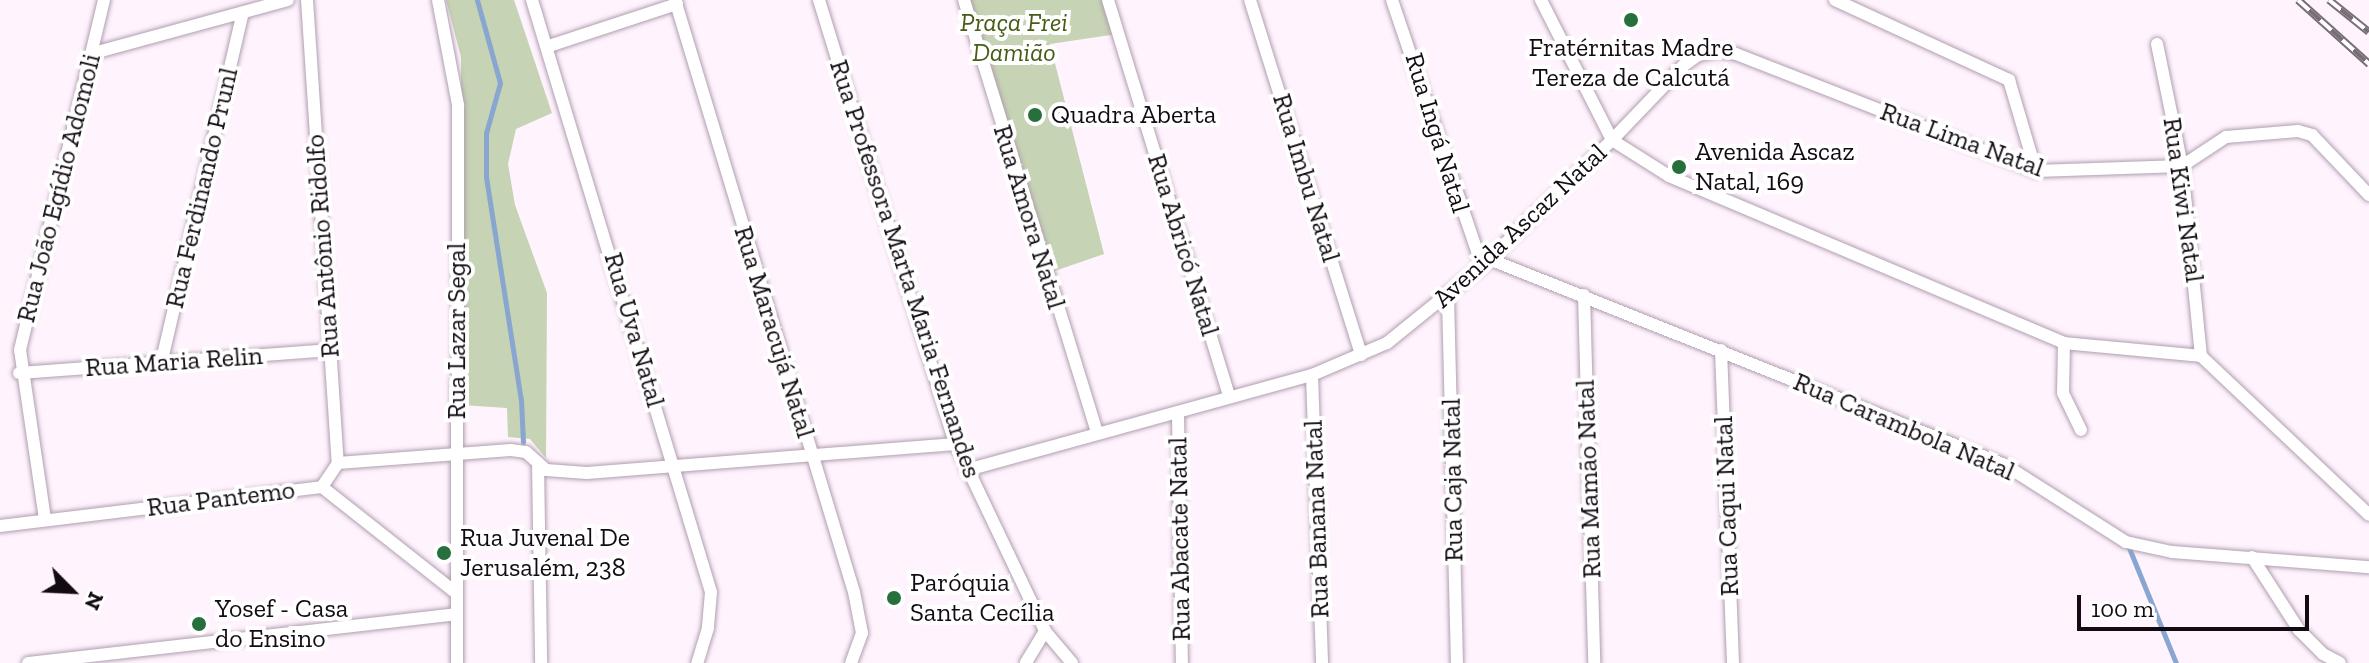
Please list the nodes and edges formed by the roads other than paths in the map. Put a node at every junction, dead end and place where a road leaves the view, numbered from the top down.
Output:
1 (104, 0) edge
2 (288, 0) edge
3 (307, 0) edge
4 (438, 0) edge
5 (532, 0) edge
6 (819, 0) edge
7 (964, 0) edge
8 (1108, 0) edge
9 (1250, 0) edge
10 (1392, 0) edge
11 (1541, 0) edge
12 (1835, 0) edge
13 (676, 2) edge
14 (243, 13) junction
15 (2157, 44) dead end
16 (549, 46) junction
17 (94, 53) junction
18 (1612, 140) junction
19 (2182, 166) junction
20 (2036, 171) junction
21 (2369, 195) edge
22 (1486, 263) junction
23 (1584, 295) junction
24 (1448, 297) junction
25 (2064, 343) junction
26 (329, 350) junction
27 (1721, 350) junction
28 (1361, 355) junction
29 (2201, 356) junction
30 (161, 364) junction
31 (19, 373) junction
32 (1312, 375) junction
33 (1229, 397) junction
34 (1178, 415) junction
35 (2081, 430) dead end
36 (1097, 433) junction
37 (956, 444) junction
38 (810, 454) junction
39 (457, 455) junction
40 (338, 463) junction
41 (538, 463) junction
42 (675, 466) junction
43 (967, 470) junction
44 (322, 487) junction
45 (2369, 515) edge
46 (45, 519) junction
47 (0, 526) edge
48 (2252, 557) junction
49 (2369, 567) edge
50 (455, 592) junction
51 (456, 614) junction
52 (1045, 631) junction
53 (28, 663) edge
54 (457, 663) edge
55 (541, 663) edge
56 (697, 663) edge
57 (851, 663) edge
58 (1026, 663) edge
59 (1072, 663) edge
60 (1182, 663) edge
61 (1322, 663) edge
62 (1457, 663) edge
63 (1594, 663) edge
64 (1733, 663) edge
65 (2340, 663) edge

1 - 17 street, Rua João Egídio Adomoli
2 - 14 street
3 - 26 street, Rua Antônio Ridolfo
4 - 39 street, Rua Lazar Segal
5 - 16 street, Rua Uva Natal
6 - 37 street, Rua Professora Marta Maria Fernandes
7 - 36 street, Rua Amora Natal
8 - 33 street, Rua Abricó Natal
9 - 28 street, Rua Imbu Natal
10 - 22 street, Rua Ingá Natal
11 - 18 street
12 - 20 street
13 - 16 street
13 - 38 street, Rua Maracujá Natal
14 - 17 street
14 - 30 street, Rua Ferdinando Prunl
15 - 19 street, Rua Kiwi Natal
16 - 42 street, Rua Uva Natal
17 - 31 street, Rua João Egídio Adomoli
18 - 20 street, Rua Lima Natal
18 - 22 street, Avenida Ascaz Natal
18 - 25 street, Avenida Ascaz Natal
19 - 20 street, Rua Lima Natal
19 - 21 street
19 - 29 street, Rua Kiwi Natal
22 - 23 street, Rua Carambola Natal
22 - 24 street, Avenida Ascaz Natal
23 - 27 street, Rua Carambola Natal
23 - 63 street, Rua Mamão Natal
24 - 28 street, Avenida Ascaz Natal
24 - 62 street, Rua Caja Natal
25 - 29 street, Avenida Ascaz Natal
25 - 35 street
26 - 30 street, Rua Maria Relin
26 - 40 street, Rua Antônio Ridolfo
27 - 48 street, Rua Carambola Natal
27 - 64 street, Rua Caqui Natal
28 - 32 street, Avenida Ascaz Natal
29 - 45 street
30 - 31 street, Rua Maria Relin
31 - 46 street, Rua João Egídio Adomoli
32 - 33 street, Avenida Ascaz Natal
32 - 61 street, Rua Banana Natal
33 - 34 street, Avenida Ascaz Natal
34 - 36 street, Avenida Ascaz Natal
34 - 60 street, Rua Abacate Natal
36 - 43 street, Avenida Ascaz Natal
37 - 38 street
37 - 43 street, Rua Professora Marta Maria Fernandes
38 - 42 street
38 - 57 street, Rua Maracujá Natal
39 - 40 street
39 - 41 street
39 - 50 street, Rua Lazar Segal
40 - 44 street
41 - 42 street
41 - 55 street
42 - 56 street, Rua Uva Natal
43 - 52 street, Rua Professora Marta Maria Fernandes
44 - 46 street, Rua Pantemo
44 - 50 street, Rua Pantemo
46 - 47 street, Rua Pantemo
48 - 49 street, Rua Carambola Natal
48 - 65 street
50 - 51 street, Rua Lazar Segal
51 - 53 street
51 - 54 street, Rua Lazar Segal
52 - 58 street
52 - 59 street, Rua Professora Marta Maria Fernandes

